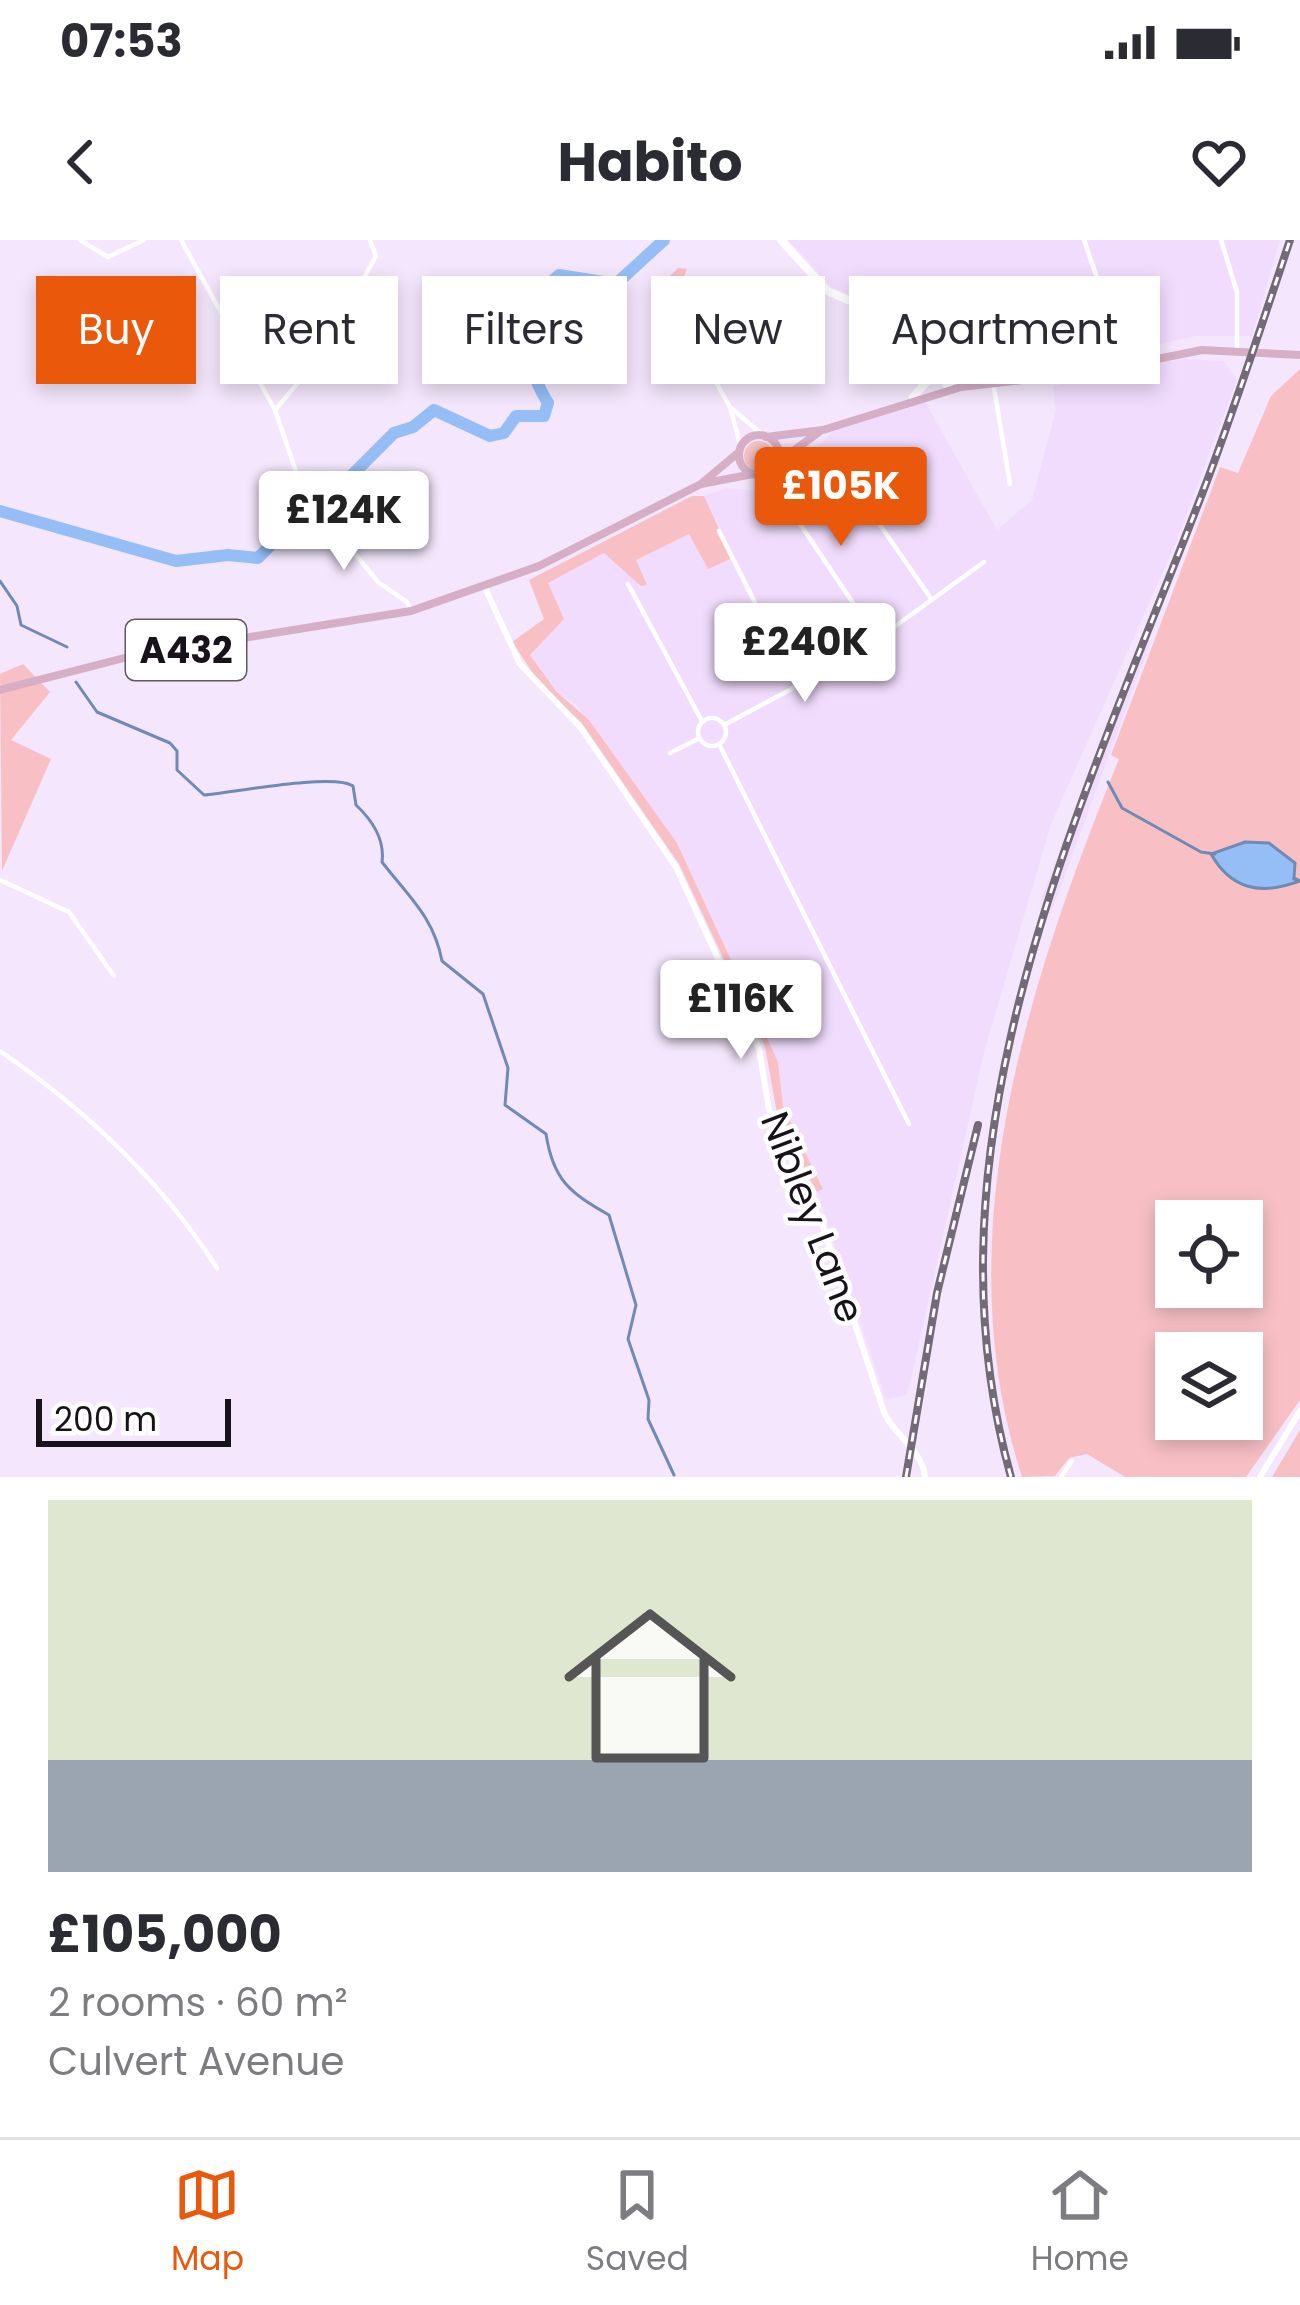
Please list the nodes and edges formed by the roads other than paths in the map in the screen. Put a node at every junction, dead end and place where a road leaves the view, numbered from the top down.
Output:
1 (80, 240) edge
2 (143, 240) edge
3 (181, 240) edge
4 (370, 240) edge
5 (781, 240) edge
6 (1084, 240) edge
7 (1221, 240) edge
8 (1096, 276) edge
9 (849, 300) edge
10 (1244, 348) junction
11 (1300, 355) edge
12 (1160, 359) edge
13 (717, 384) edge
14 (924, 384) edge
15 (947, 384) edge
16 (950, 384) edge
17 (979, 384) edge
18 (991, 384) edge
19 (950, 389) junction
20 (913, 398) junction
21 (730, 407) junction
22 (275, 410) junction
23 (823, 430) junction
24 (765, 437) junction
25 (740, 450) junction
26 (776, 464) junction
27 (754, 474) junction
28 (701, 484) junction
29 (1010, 484) dead end
30 (855, 489) dead end
31 (782, 497) junction
32 (719, 531) dead end
33 (740, 541) dead end
34 (727, 548) junction
35 (984, 562) dead end
36 (628, 584) dead end
37 (485, 588) junction
38 (932, 600) junction
39 (410, 611) junction
40 (867, 624) junction
41 (890, 630) junction
42 (861, 647) junction
43 (797, 686) junction
44 (0, 691) edge
45 (703, 721) junction
46 (724, 725) junction
47 (700, 738) junction
48 (719, 744) junction
49 (670, 753) dead end
50 (0, 880) edge
51 (114, 976) dead end
52 (0, 1052) edge
53 (909, 1124) dead end
54 (217, 1268) dead end
55 (1300, 1411) edge
56 (1072, 1461) dead end
57 (1262, 1476) edge
58 (926, 1477) edge
59 (1062, 1477) edge

1 - 2 street
3 - 22 street
4 - 22 street
5 - 9 main road
6 - 8 street
7 - 10 street
10 - 11 main road
10 - 12 main road
13 - 21 street
14 - 20 main road
15 - 19 main road
16 - 19 main road
17 - 19 main road
18 - 29 street
19 - 20 main road
20 - 23 main road
21 - 24 street
21 - 25 street
22 - 39 street
23 - 24 main road
23 - 26 main road
24 - 25 main road
24 - 26 main road
25 - 27 main road
25 - 28 main road, A432
26 - 27 main road
26 - 31 street
27 - 28 main road, A432
27 - 31 street
28 - 37 main road, A432
30 - 38 street
31 - 40 street
32 - 34 street
33 - 34 street
34 - 43 street
35 - 38 street
36 - 45 street
37 - 39 main road, A432
37 - 58 street, Nibley Lane
38 - 41 street
39 - 44 main road, A432
40 - 41 street
40 - 42 street
41 - 42 street
42 - 43 street
43 - 46 street
45 - 46 street
45 - 47 street
46 - 48 street
47 - 48 street
47 - 49 street
48 - 53 street
50 - 51 street
52 - 54 street
55 - 57 street
56 - 59 street

